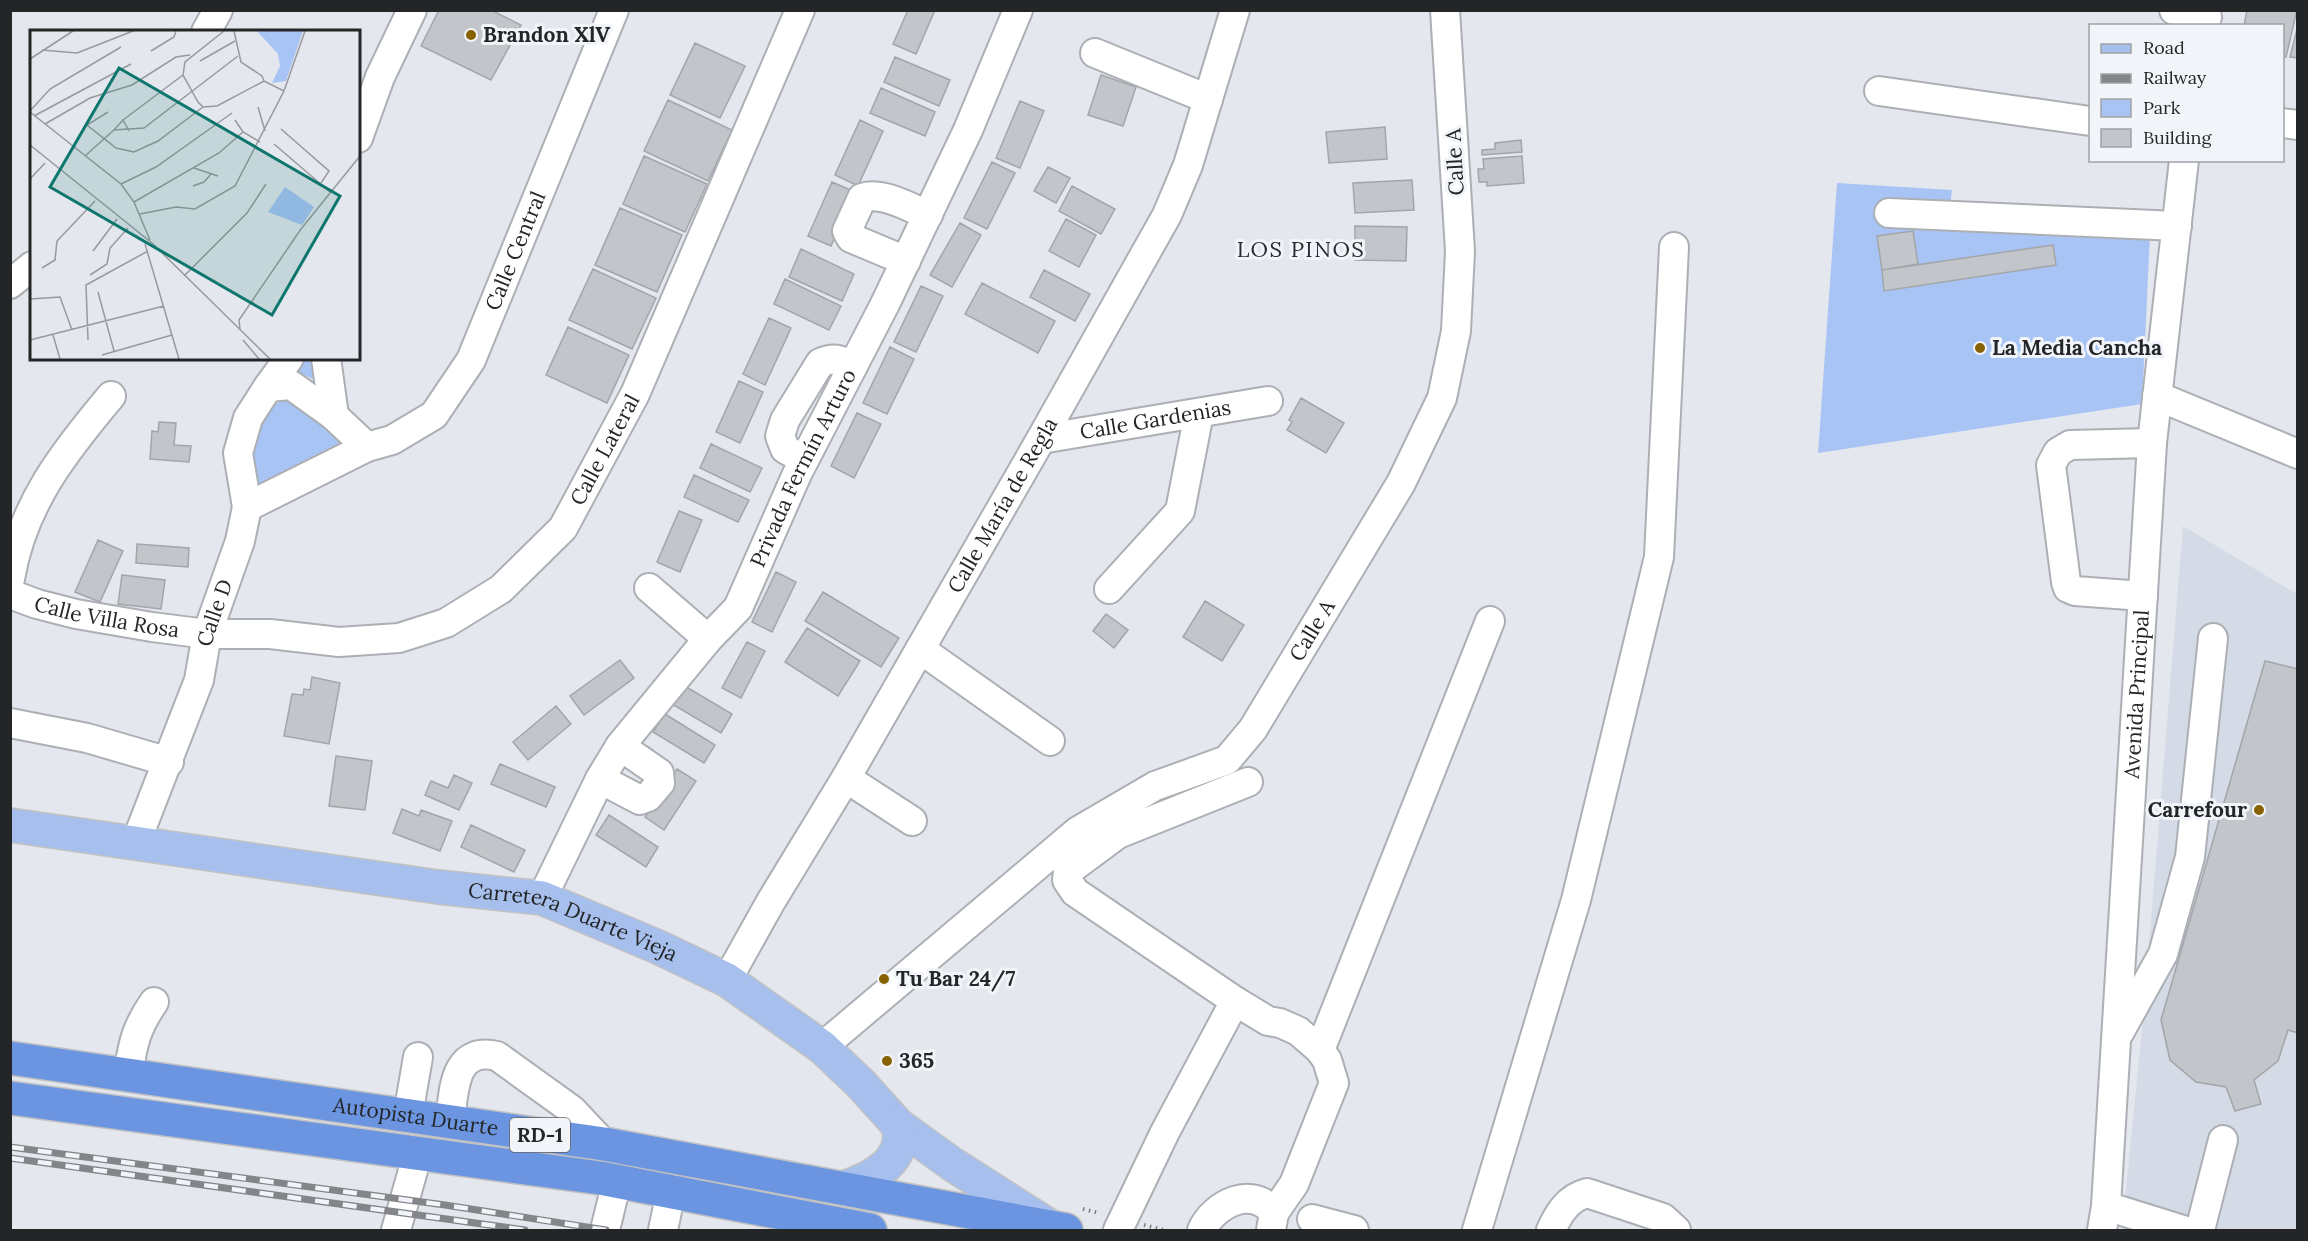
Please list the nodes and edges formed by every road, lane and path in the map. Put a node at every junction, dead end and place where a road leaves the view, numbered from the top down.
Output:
1 (218, 10) edge
2 (412, 10) edge
3 (614, 10) edge
4 (800, 10) edge
5 (1018, 10) edge
6 (1235, 10) edge
7 (1445, 10) edge
8 (2174, 10) edge
9 (2206, 18) edge
10 (207, 30) edge
11 (1095, 53) dead end
12 (1879, 91) dead end
13 (1208, 99) junction
14 (2089, 121) edge
15 (360, 132) edge
16 (2184, 162) edge
17 (1889, 213) dead end
18 (927, 215) junction
19 (2177, 225) junction
20 (1674, 247) dead end
21 (906, 261) junction
22 (30, 268) edge
23 (10, 284) edge
24 (288, 360) edge
25 (326, 360) edge
26 (268, 387) junction
27 (111, 396) dead end
28 (2157, 396) junction
29 (1268, 401) dead end
30 (1199, 413) junction
31 (334, 416) junction
32 (1041, 439) junction
33 (2152, 443) junction
34 (367, 447) junction
35 (2298, 454) edge
36 (247, 507) junction
37 (10, 579) edge
38 (649, 588) dead end
39 (1109, 589) dead end
40 (10, 594) edge
41 (2143, 596) junction
42 (1490, 621) dead end
43 (207, 634) junction
44 (708, 639) junction
45 (2213, 639) dead end
46 (920, 649) junction
47 (10, 723) edge
48 (1050, 741) dead end
49 (620, 746) junction
50 (169, 762) junction
51 (600, 778) junction
52 (846, 778) junction
53 (1248, 782) dead end
54 (912, 821) dead end
55 (10, 825) edge
56 (136, 842) junction
57 (542, 898) junction
58 (727, 980) junction
59 (1235, 1001) junction
60 (154, 1002) dead end
61 (2115, 1040) junction
62 (822, 1047) junction
63 (1320, 1050) junction
64 (418, 1057) dead end
65 (10, 1058) edge
66 (128, 1074) junction
67 (10, 1098) edge
68 (408, 1115) junction
69 (450, 1121) junction
70 (898, 1125) junction
71 (2223, 1140) dead end
72 (604, 1144) junction
73 (418, 1153) junction
74 (617, 1181) junction
75 (844, 1188) junction
76 (671, 1192) junction
77 (2104, 1218) edge
78 (1312, 1219) dead end
79 (1273, 1222) edge
80 (793, 1223) edge
81 (1058, 1228) edge
82 (1556, 1229) edge
83 (2172, 1229) edge
84 (396, 1230) edge
85 (605, 1230) edge
86 (663, 1230) edge
87 (870, 1230) edge
88 (1118, 1230) edge
89 (1202, 1230) edge
90 (1354, 1230) edge
91 (1477, 1230) edge
92 (1676, 1230) edge
93 (2200, 1230) edge

1 - 10 street
2 - 15 street
3 - 34 street, Calle Central
4 - 43 street, Calle Lateral
5 - 18 street, Privada Fermín Arturo
6 - 13 street, Calle María de Regla
7 - 62 street, Calle A
8 - 9 street
11 - 13 street
12 - 14 street
13 - 32 street, Calle María de Regla
16 - 19 street, Avenida Principal
17 - 19 street
18 - 21 street, Privada Fermín Arturo
18 - 21 street
19 - 28 street, Avenida Principal
20 - 91 street
21 - 44 street, Privada Fermín Arturo
22 - 23 street
24 - 26 street
25 - 31 street
26 - 31 street
26 - 36 street
27 - 37 street, Calle Villa Rosa
28 - 33 street, Avenida Principal
28 - 35 street
29 - 30 street, Calle Gardenias
30 - 32 street, Calle Gardenias
30 - 39 street
31 - 34 street
32 - 46 street, Calle María de Regla
33 - 41 street, Avenida Principal
33 - 41 street
34 - 36 street
36 - 43 street, Calle D
38 - 44 street
40 - 43 street, Calle Villa Rosa
41 - 61 street, Avenida Principal
42 - 63 street
43 - 50 street, Calle D
44 - 49 street, Privada Fermín Arturo
45 - 61 street
46 - 48 street
46 - 52 street, Calle María de Regla
47 - 50 street
49 - 51 street, Privada Fermín Arturo
49 - 51 street
50 - 56 street, Calle D
51 - 57 street, Privada Fermín Arturo
52 - 54 street
52 - 58 street, Calle María de Regla
53 - 59 street
55 - 56 main road, Carretera Duarte Vieja
56 - 57 main road, Carretera Duarte Vieja
57 - 58 main road, Carretera Duarte Vieja
58 - 62 main road, Carretera Duarte Vieja
59 - 63 street
59 - 88 street
60 - 66 street
61 - 77 street, Avenida Principal
62 - 70 main road, Carretera Duarte Vieja
63 - 79 street
64 - 68 street
65 - 66 highway, Autopista Duarte / RD-1
66 - 68 highway, Autopista Duarte / RD-1
67 - 73 highway, Autopista Duarte / RD-1
68 - 69 highway, Autopista Duarte / RD-1
69 - 72 highway, Autopista Duarte / RD-1
69 - 72 street
70 - 75 main road
70 - 81 main road, Carretera Duarte Vieja
71 - 93 street
72 - 75 highway, Autopista Duarte / RD-1
73 - 74 highway, Autopista Duarte / RD-1
73 - 84 street
74 - 76 highway, Autopista Duarte / RD-1
74 - 85 street
75 - 81 highway, Autopista Duarte / RD-1
76 - 80 highway, Autopista Duarte / RD-1
76 - 86 street
77 - 83 street
78 - 90 street
79 - 89 street
80 - 87 highway, Autopista Duarte / RD-1
82 - 92 street

